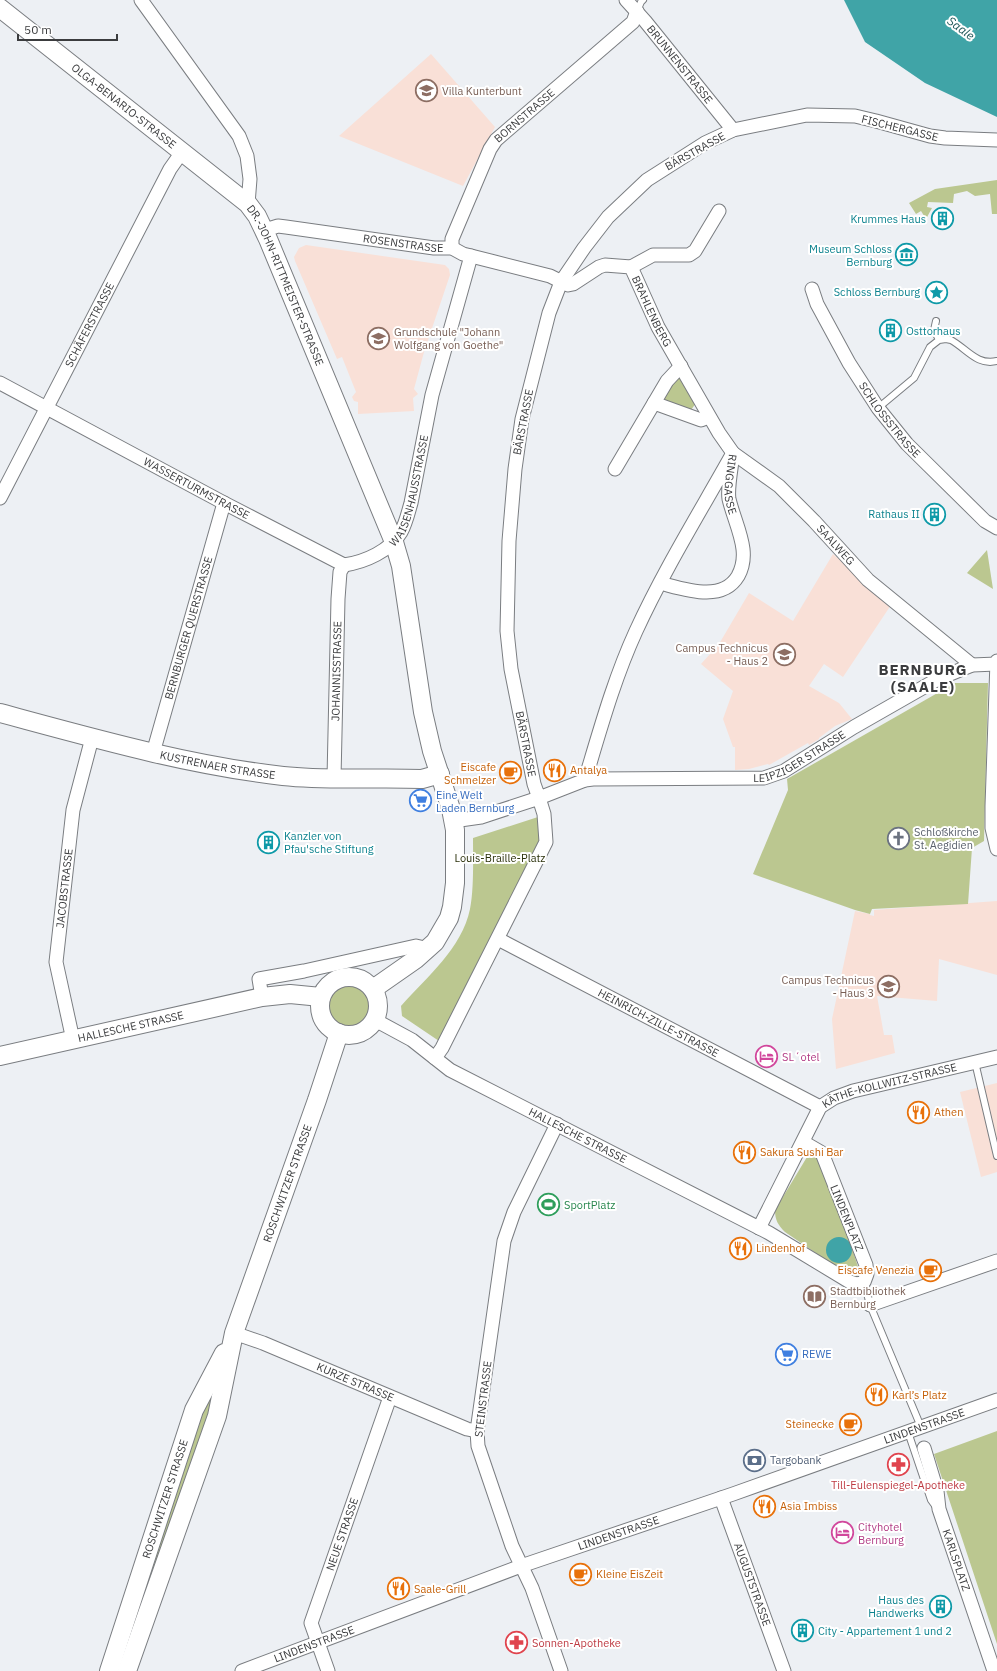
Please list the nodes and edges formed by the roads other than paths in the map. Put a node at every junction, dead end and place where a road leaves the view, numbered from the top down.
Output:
1 (141, 0) edge
2 (626, 0) edge
3 (640, 6) edge
4 (0, 8) edge
5 (733, 130) junction
6 (997, 140) edge
7 (182, 152) junction
8 (248, 204) junction
9 (719, 211) dead end
10 (265, 230) junction
11 (452, 248) junction
12 (471, 256) junction
13 (631, 267) junction
14 (562, 282) junction
15 (812, 289) dead end
16 (936, 321) dead end
17 (939, 340) junction
18 (674, 354) joint
19 (997, 361) edge
20 (681, 366) junction
21 (0, 383) edge
22 (654, 403) junction
23 (48, 408) junction
24 (878, 408) junction
25 (709, 417) junction
26 (733, 453) junction
27 (615, 469) dead end
28 (0, 498) edge
29 (224, 504) junction
30 (997, 528) edge
31 (394, 542) junction
32 (344, 565) junction
33 (660, 582) junction
34 (997, 663) edge
35 (972, 665) junction
36 (0, 713) edge
37 (92, 738) junction
38 (153, 753) junction
39 (440, 774) junction
40 (334, 778) junction
41 (585, 780) junction
42 (539, 798) junction
43 (453, 821) junction
44 (997, 849) edge
45 (498, 939) junction
46 (429, 949) junction
47 (373, 989) junction
48 (262, 997) junction
49 (321, 997) junction
50 (375, 1020) junction
51 (339, 1033) junction
52 (73, 1040) junction
53 (0, 1056) edge
54 (997, 1057) edge
55 (436, 1058) junction
56 (975, 1062) junction
57 (820, 1107) junction
58 (557, 1124) junction
59 (803, 1142) junction
60 (997, 1156) edge
61 (759, 1228) junction
62 (997, 1261) edge
63 (864, 1282) junction
64 (870, 1305) junction
65 (234, 1333) junction
66 (390, 1397) junction
67 (997, 1400) edge
68 (920, 1427) junction
69 (477, 1430) junction
70 (908, 1432) junction
71 (924, 1448) dead end
72 (721, 1498) junction
73 (939, 1509) junction
74 (521, 1566) junction
75 (318, 1642) junction
76 (109, 1671) edge
77 (127, 1671) edge
78 (242, 1671) edge
79 (328, 1671) edge
80 (561, 1671) edge
81 (784, 1671) edge
82 (994, 1671) edge

1 - 8 street, DR.-JOHN-RITTMEISTER-STRASSE
2 - 3 street, BRUNNENSTRASSE
3 - 5 street, BRUNNENSTRASSE
3 - 11 street, BORNSTRASSE
4 - 7 street, OLGA-BENARIO-STRASSE
5 - 6 street, FISCHERGASSE
5 - 14 street, BÄRSTRASSE
7 - 8 street, OLGA-BENARIO-STRASSE
7 - 23 street, SCHÄFERSTRASSE
8 - 10 street, DR.-JOHN-RITTMEISTER-STRASSE
9 - 13 street, BRAHLENBERG
10 - 11 street, ROSENSTRASSE
10 - 31 street, DR.-JOHN-RITTMEISTER-STRASSE
11 - 12 street, ROSENSTRASSE
12 - 14 street, ROSENSTRASSE
12 - 31 street, WAISENHAUSSTRASSE
13 - 14 street, BRAHLENBERG
13 - 18 street, BRAHLENBERG
14 - 42 street, BÄRSTRASSE
15 - 24 street, SCHLOSSSTRASSE
16 - 17 lane
17 - 19 lane
17 - 24 lane
18 - 20 street, SAALWEG
20 - 22 street
20 - 25 street, SAALWEG
21 - 23 street, WASSERTURMSTRASSE
22 - 25 street
22 - 27 street
23 - 28 street, SCHÄFERSTRASSE
23 - 29 street, WASSERTURMSTRASSE
24 - 30 street, SCHLOSSSTRASSE
25 - 26 street, SAALWEG
26 - 33 street, RINGGASSE
26 - 33 street, RINGGASSE
26 - 35 street, SAALWEG
29 - 32 street, WASSERTURMSTRASSE
29 - 38 street, BERNBURGER QUERSTRASSE
31 - 32 street
31 - 39 street, WAISENHAUSSTRASSE
32 - 40 street, JOHANNISSTRASSE
33 - 41 street, RINGGASSE
34 - 35 street, LEIPZIGER STRASSE
34 - 44 street
35 - 41 street, LEIPZIGER STRASSE
36 - 37 street, KUSTRENAER STRASSE
37 - 38 street, KUSTRENAER STRASSE
37 - 52 street, JACOBSTRASSE
38 - 40 street, KUSTRENAER STRASSE
39 - 40 street, KUSTRENAER STRASSE
39 - 43 street
41 - 42 street
42 - 43 street
42 - 45 street
43 - 46 street
45 - 55 street
45 - 57 street, HEINRICH-ZILLE-STRASSE
46 - 47 street
46 - 48 street
47 - 49 street
47 - 50 street
48 - 49 street, HALLESCHE STRASSE
48 - 52 street, HALLESCHE STRASSE
49 - 51 street
50 - 51 street
50 - 55 street, HALLESCHE STRASSE
51 - 65 street, ROSCHWITZER STRASSE
52 - 53 street, HALLESCHE STRASSE
54 - 56 street, KÄTHE-KOLLWITZ-STRASSE
55 - 58 street, HALLESCHE STRASSE
56 - 57 street, KÄTHE-KOLLWITZ-STRASSE
56 - 60 lane
57 - 59 street, KÄTHE-KOLLWITZ-STRASSE
58 - 61 street, HALLESCHE STRASSE
58 - 69 street, STEINSTRASSE
59 - 61 street
59 - 63 street, LINDENPLATZ
61 - 63 street
62 - 64 street
63 - 64 lane
64 - 68 lane
65 - 66 street, KURZE STRASSE
65 - 76 street, ROSCHWITZER STRASSE
65 - 77 street, ROSCHWITZER STRASSE
66 - 69 street, KURZE STRASSE
66 - 75 street, NEUE STRASSE
67 - 68 street, LINDENSTRASSE
68 - 70 street, LINDENSTRASSE
69 - 74 street, STEINSTRASSE
70 - 72 street, LINDENSTRASSE
70 - 73 lane
71 - 73 street, KARLSPLATZ
72 - 74 street, LINDENSTRASSE
72 - 81 street, AUGUSTSTRASSE
73 - 82 street, KARLSPLATZ
74 - 75 street, LINDENSTRASSE
74 - 80 street, STEINSTRASSE
75 - 78 street, LINDENSTRASSE
75 - 79 street, NEUE STRASSE

